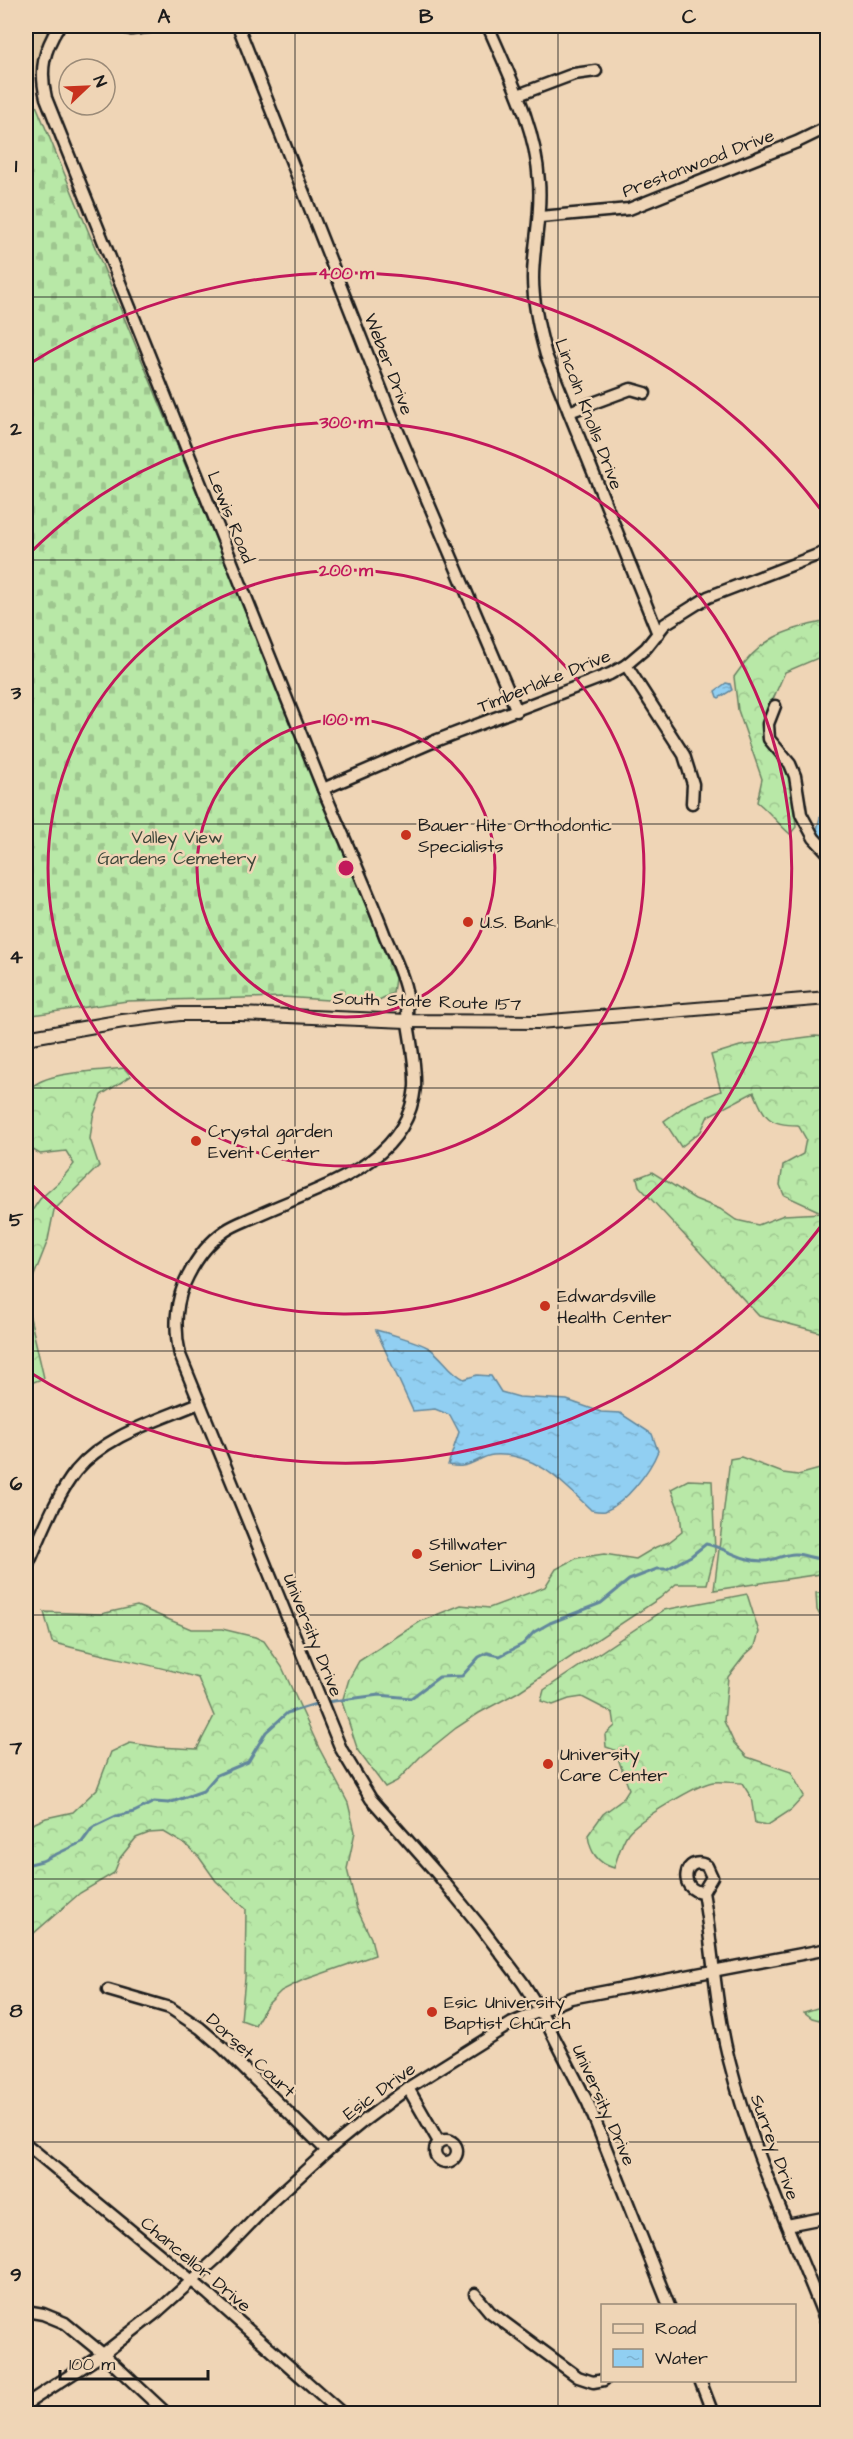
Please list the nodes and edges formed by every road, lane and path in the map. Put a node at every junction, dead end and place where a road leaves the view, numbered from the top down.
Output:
1 (59, 26) edge
2 (118, 26) edge
3 (155, 26) edge
4 (238, 26) edge
5 (488, 26) edge
6 (596, 71) dead end
7 (518, 95) junction
8 (828, 127) edge
9 (540, 217) junction
10 (645, 393) dead end
11 (569, 412) junction
12 (828, 551) edge
13 (658, 634) junction
14 (626, 665) junction
15 (774, 706) dead end
16 (517, 711) junction
17 (323, 789) junction
18 (692, 803) dead end
19 (828, 853) edge
20 (828, 998) edge
21 (407, 1020) junction
22 (26, 1038) edge
23 (199, 1403) junction
24 (26, 1569) edge
25 (703, 1892) dead end
26 (828, 1949) edge
27 (713, 1972) junction
28 (108, 1990) dead end
29 (540, 2010) junction
30 (408, 2088) junction
31 (439, 2142) dead end
32 (27, 2148) edge
33 (327, 2151) junction
34 (828, 2217) edge
35 (787, 2225) junction
36 (192, 2281) junction
37 (475, 2294) dead end
38 (668, 2304) edge
39 (26, 2311) edge
40 (828, 2327) edge
41 (103, 2354) junction
42 (601, 2381) edge
43 (701, 2382) edge
44 (26, 2404) edge
45 (167, 2414) edge
46 (343, 2414) edge
47 (713, 2414) edge

1 - 17 street, Lewis Road
2 - 3 street
4 - 16 street, Weber Drive
5 - 7 street, Lincoln Knolls Drive
6 - 7 street
7 - 9 street, Lincoln Knolls Drive
8 - 9 street, Prestonwood Drive
9 - 11 street, Lincoln Knolls Drive
10 - 11 street
11 - 13 street, Lincoln Knolls Drive
12 - 13 street, Timberlake Drive
13 - 14 street, Timberlake Drive
14 - 16 street, Timberlake Drive
14 - 18 street
15 - 19 street
16 - 17 street, Timberlake Drive
17 - 21 street, Lewis Road
20 - 21 main road, South State Route 157
21 - 22 main road, South State Route 157
21 - 23 street, University Drive
23 - 24 street
23 - 29 street, University Drive
25 - 27 street, Surrey Drive
26 - 27 street, Esic Drive
27 - 29 street, Esic Drive
27 - 35 street, Surrey Drive
28 - 33 street, Dorset Court
29 - 30 street, Esic Drive
29 - 38 street, University Drive
30 - 31 street
30 - 33 street, Esic Drive
32 - 36 street, Chancellor Drive
33 - 36 street, Esic Drive
34 - 35 street
35 - 40 street, Surrey Drive
36 - 41 street, Esic Drive
36 - 46 street, Chancellor Drive
37 - 42 street
39 - 41 street
41 - 44 street, Esic Drive
41 - 45 street
43 - 47 street

